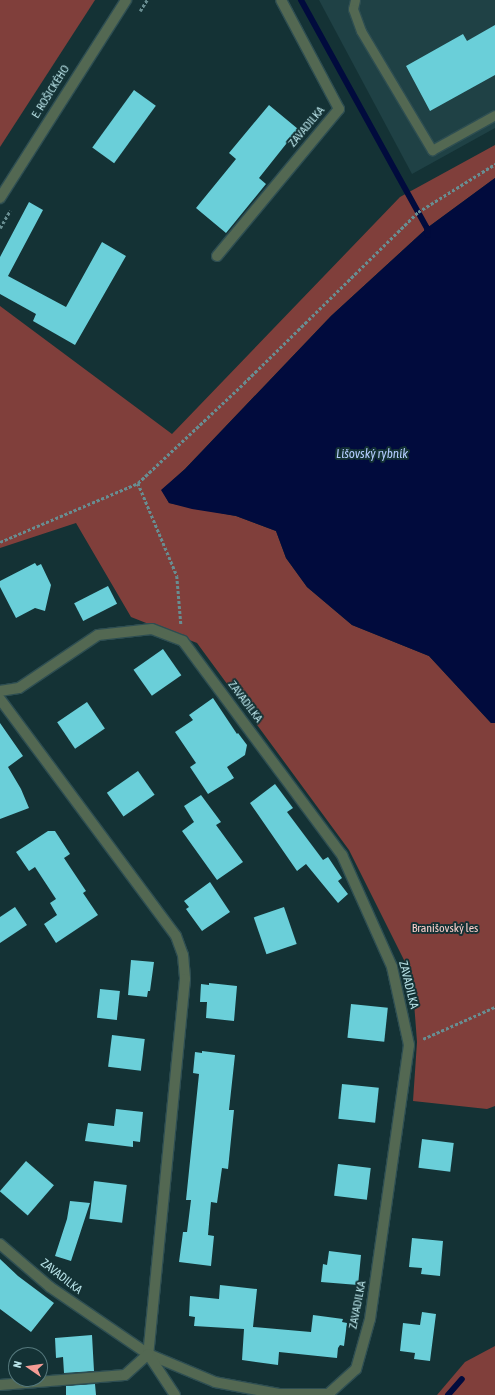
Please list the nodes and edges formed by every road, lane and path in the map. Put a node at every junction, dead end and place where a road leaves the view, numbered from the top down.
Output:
1 (126, 0) edge
2 (281, 0) edge
3 (355, 0) edge
4 (495, 115) edge
5 (495, 164) edge
6 (0, 198) edge
7 (217, 256) dead end
8 (138, 483) junction
9 (0, 542) edge
10 (183, 641) junction
11 (0, 691) edge
12 (0, 699) edge
13 (495, 1007) edge
14 (409, 1045) junction
15 (0, 1244) edge
16 (148, 1354) junction
17 (0, 1384) edge
18 (174, 1395) edge

1 - 6 street, E. ROŠICKÉHO
2 - 7 street, ZAVADILKA
3 - 4 lane
5 - 8 path
8 - 9 path
8 - 10 path
10 - 11 street
10 - 14 street, ZAVADILKA
12 - 16 street
13 - 14 path
14 - 16 street, ZAVADILKA
15 - 16 street, ZAVADILKA
16 - 17 street
16 - 18 street, ZAVADILKA

